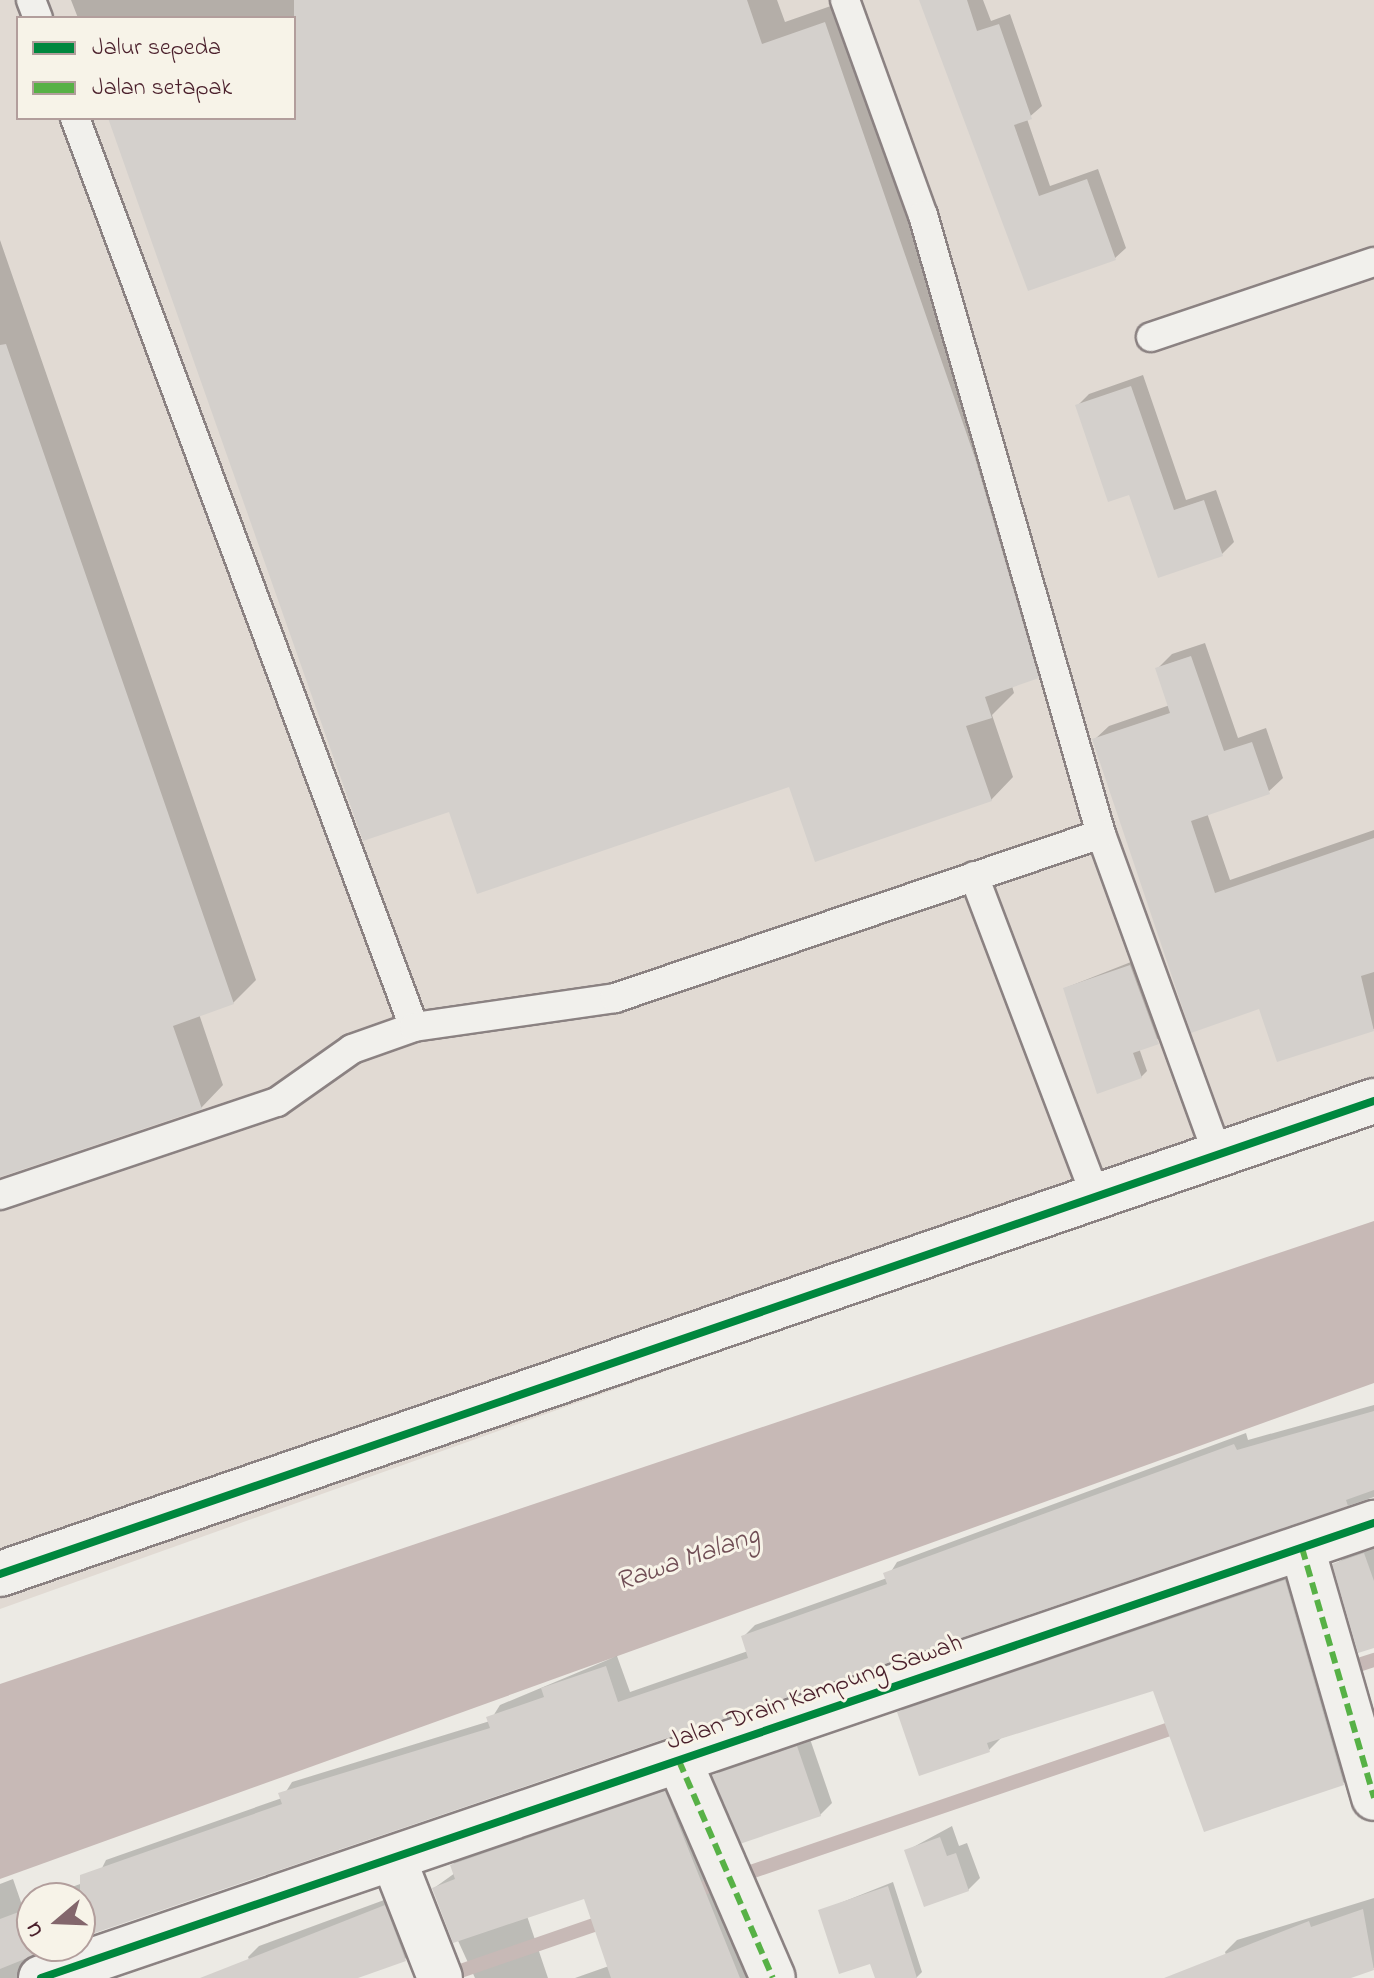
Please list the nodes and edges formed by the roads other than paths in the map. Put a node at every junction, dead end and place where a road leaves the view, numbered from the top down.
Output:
1 (845, 0) edge
2 (76, 120) edge
3 (1374, 262) edge
4 (1151, 337) dead end
5 (1101, 834) junction
6 (974, 876) junction
7 (414, 1027) junction
8 (1374, 1101) edge
9 (1218, 1156) junction
10 (0, 1195) edge
11 (1096, 1197) junction
12 (1374, 1523) edge
13 (1302, 1548) junction
14 (0, 1574) edge
15 (679, 1761) junction
16 (1374, 1798) edge
17 (395, 1863) junction
18 (41, 1978) edge
19 (440, 1978) edge
20 (773, 1978) edge

1 - 5 lane
2 - 7 lane
3 - 4 lane
5 - 6 lane
5 - 9 lane
6 - 7 lane
6 - 11 lane
7 - 10 lane
8 - 9 street
9 - 11 street
11 - 14 street
12 - 13 street, Jalan Drain Kampung Sawah
13 - 15 street, Jalan Drain Kampung Sawah
13 - 16 street
15 - 17 street, Jalan Drain Kampung Sawah
15 - 20 street
17 - 18 street, Jalan Drain Kampung Sawah
17 - 19 street

